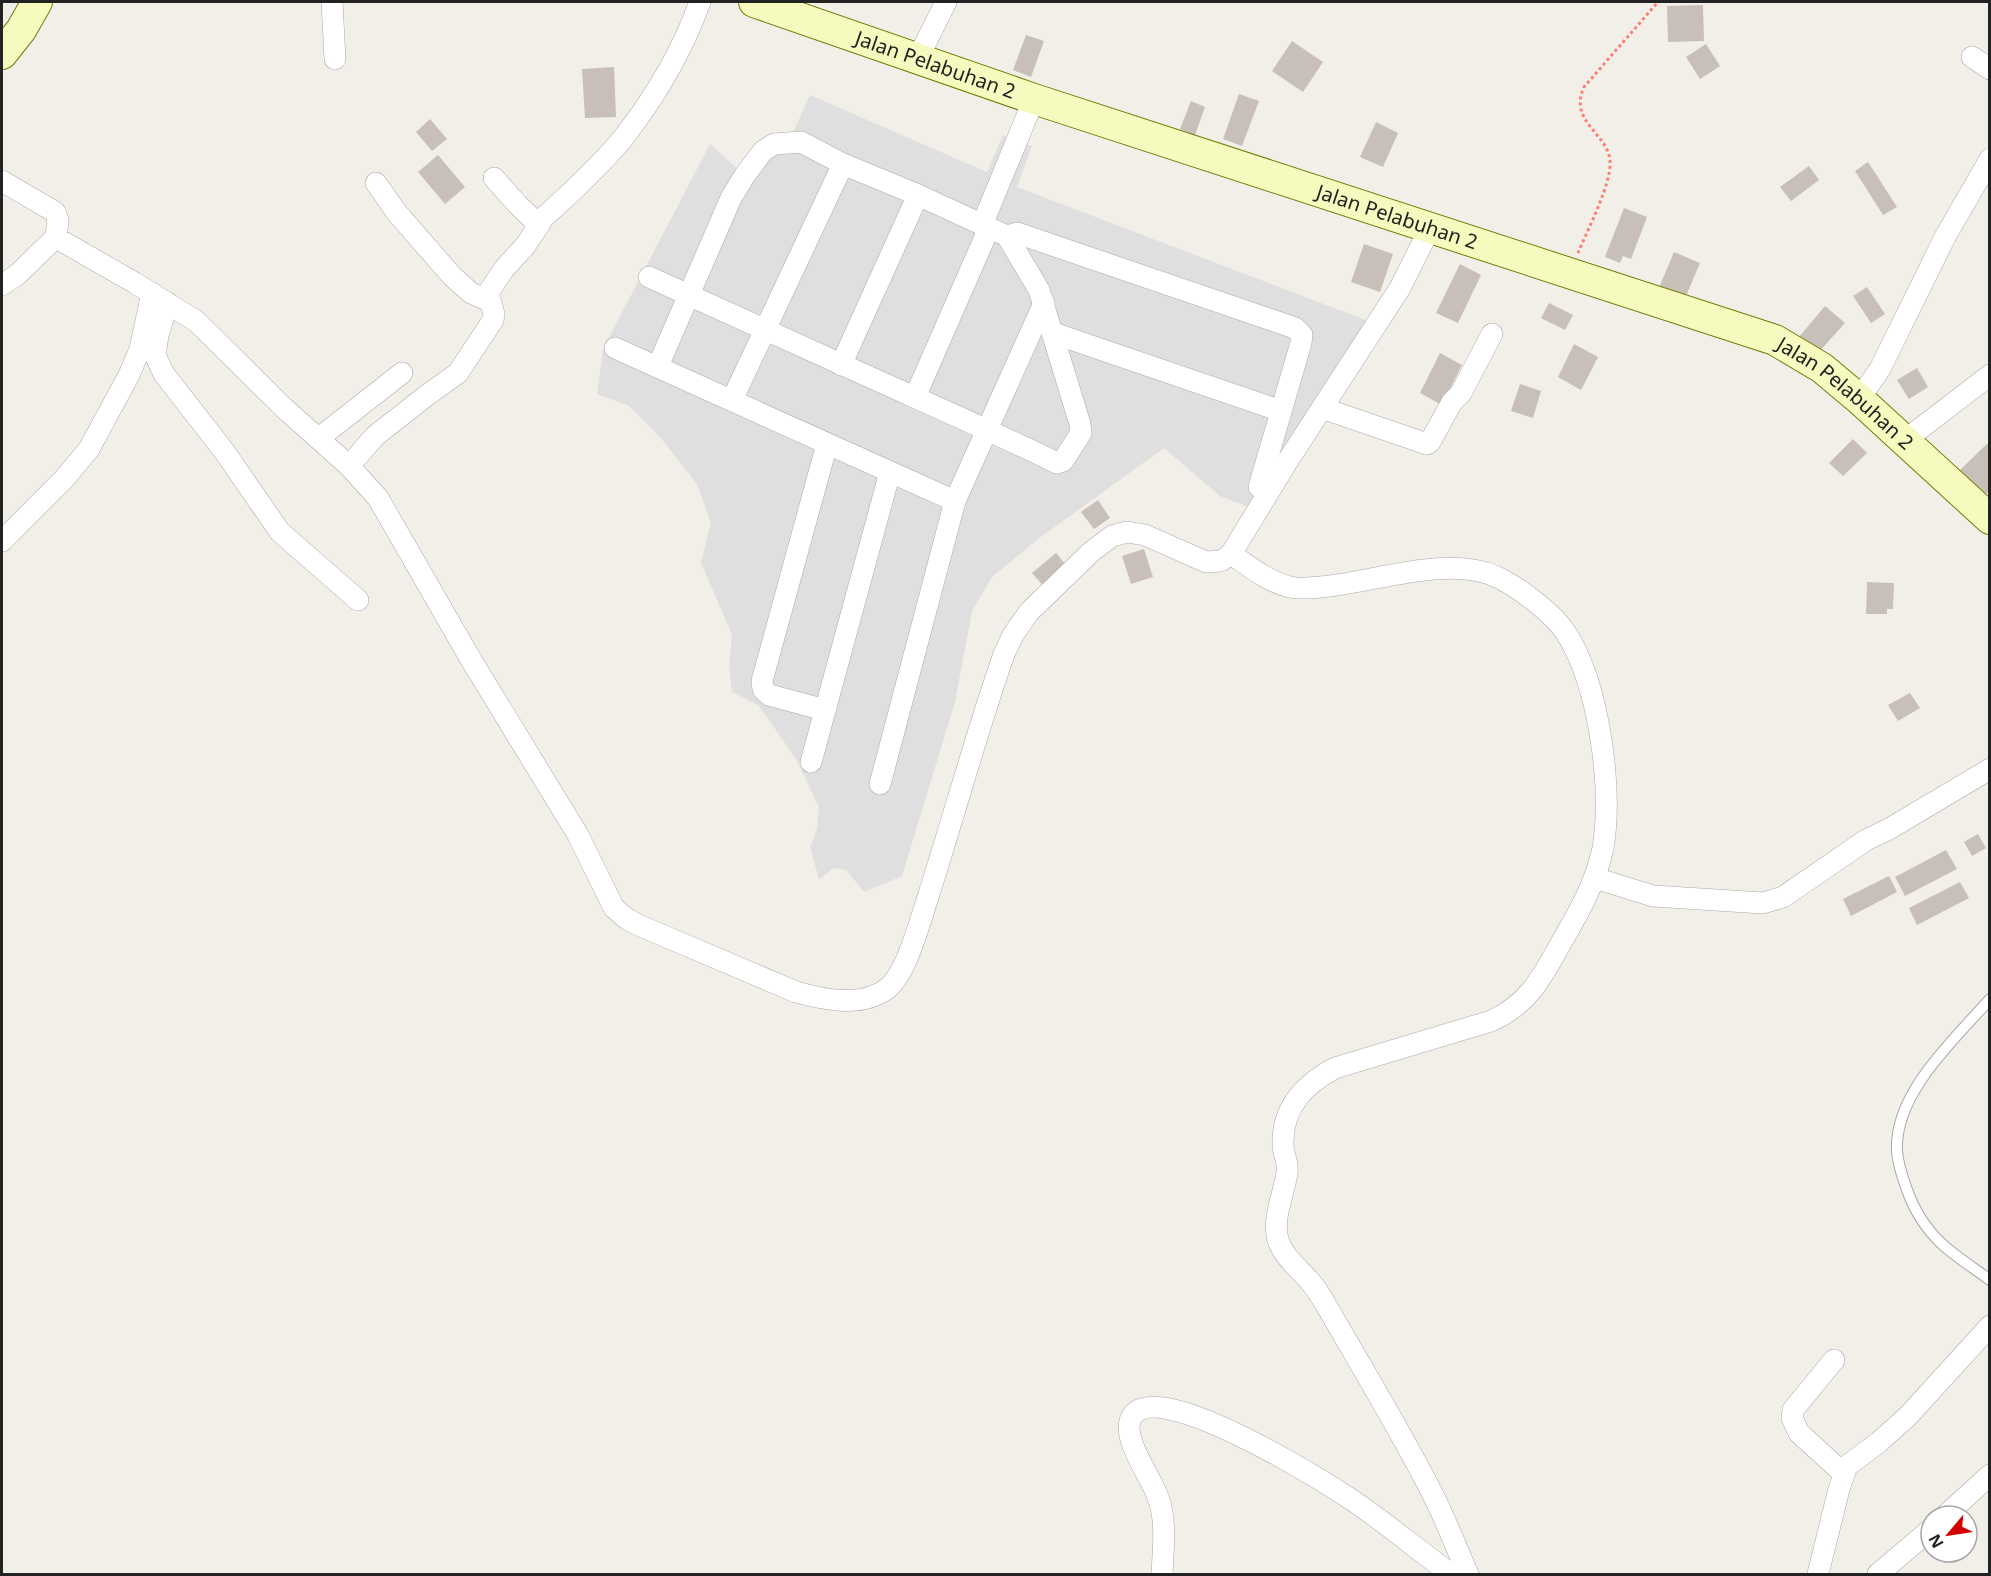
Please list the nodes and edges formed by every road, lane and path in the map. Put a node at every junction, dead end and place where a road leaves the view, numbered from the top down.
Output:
1 (37, 2) edge
2 (332, 2) edge
3 (700, 2) edge
4 (754, 2) edge
5 (946, 2) edge
6 (1658, 2) edge
7 (2, 54) edge
8 (918, 58) junction
9 (335, 59) dead end
10 (1034, 99) junction
11 (1989, 159) edge
12 (843, 164) junction
13 (494, 178) dead end
14 (2, 182) edge
15 (376, 183) dead end
16 (918, 195) junction
17 (539, 225) junction
18 (1430, 228) junction
19 (992, 230) junction
20 (56, 237) junction
21 (1570, 274) junction
22 (649, 277) dead end
23 (2, 285) edge
24 (688, 294) junction
25 (160, 298) junction
26 (489, 301) junction
27 (1044, 303) junction
28 (765, 329) junction
29 (1053, 333) junction
30 (1492, 334) dead end
31 (615, 348) dead end
32 (841, 365) junction
33 (658, 366) junction
34 (402, 373) dead end
35 (1989, 375) edge
36 (915, 397) junction
37 (1859, 399) junction
38 (732, 400) junction
39 (1322, 408) junction
40 (1281, 411) junction
41 (988, 429) junction
42 (319, 438) junction
43 (1904, 441) junction
44 (827, 444) junction
45 (349, 466) junction
46 (890, 472) junction
47 (1259, 487) dead end
48 (956, 501) junction
49 (1989, 519) edge
50 (2, 541) edge
51 (1231, 554) junction
52 (358, 600) dead end
53 (825, 710) junction
54 (811, 762) dead end
55 (1989, 768) edge
56 (880, 784) dead end
57 (1595, 878) junction
58 (1989, 999) edge
59 (1989, 1280) edge
60 (1989, 1326) edge
61 (1834, 1360) dead end
62 (1844, 1473) junction
63 (1989, 1476) edge
64 (1958, 1504) edge
65 (1919, 1539) edge
66 (1162, 1575) edge
67 (1451, 1575) edge
68 (1468, 1575) edge
69 (1818, 1575) edge
70 (1878, 1575) edge

1 - 7 main road
2 - 9 street
3 - 17 street
4 - 8 main road, Jalan Pelabuhan 2
5 - 8 street
6 - 21 path
8 - 10 main road, Jalan Pelabuhan 2
10 - 18 main road, Jalan Pelabuhan 2
10 - 19 street
11 - 37 street
12 - 16 street
12 - 24 street
12 - 28 street
13 - 17 street
14 - 20 street
15 - 26 street
16 - 19 street
16 - 32 street
17 - 26 street
18 - 21 main road, Jalan Pelabuhan 2
18 - 39 street
19 - 27 street
19 - 36 street
19 - 40 street
20 - 23 street
20 - 25 street
21 - 37 main road, Jalan Pelabuhan 2
22 - 24 street
24 - 28 street
24 - 33 street
25 - 42 street
25 - 50 street
25 - 52 street
26 - 45 street
27 - 29 street
27 - 41 street
28 - 32 street
28 - 38 street
29 - 40 street
29 - 41 street
30 - 39 street
31 - 33 street
32 - 36 street
33 - 38 street
34 - 42 street
35 - 43 street
36 - 41 street
37 - 43 main road, Jalan Pelabuhan 2
38 - 44 street
39 - 51 street
40 - 47 street
41 - 48 street
42 - 45 street
43 - 49 main road, Jalan Pelabuhan 2
44 - 46 street
44 - 53 street
45 - 51 street
46 - 48 street
46 - 53 street
48 - 56 street
51 - 57 street
53 - 54 street
55 - 57 street
57 - 68 street
58 - 59 lane
60 - 62 street
61 - 62 street
62 - 69 street
63 - 64 street
65 - 70 street
66 - 67 street

